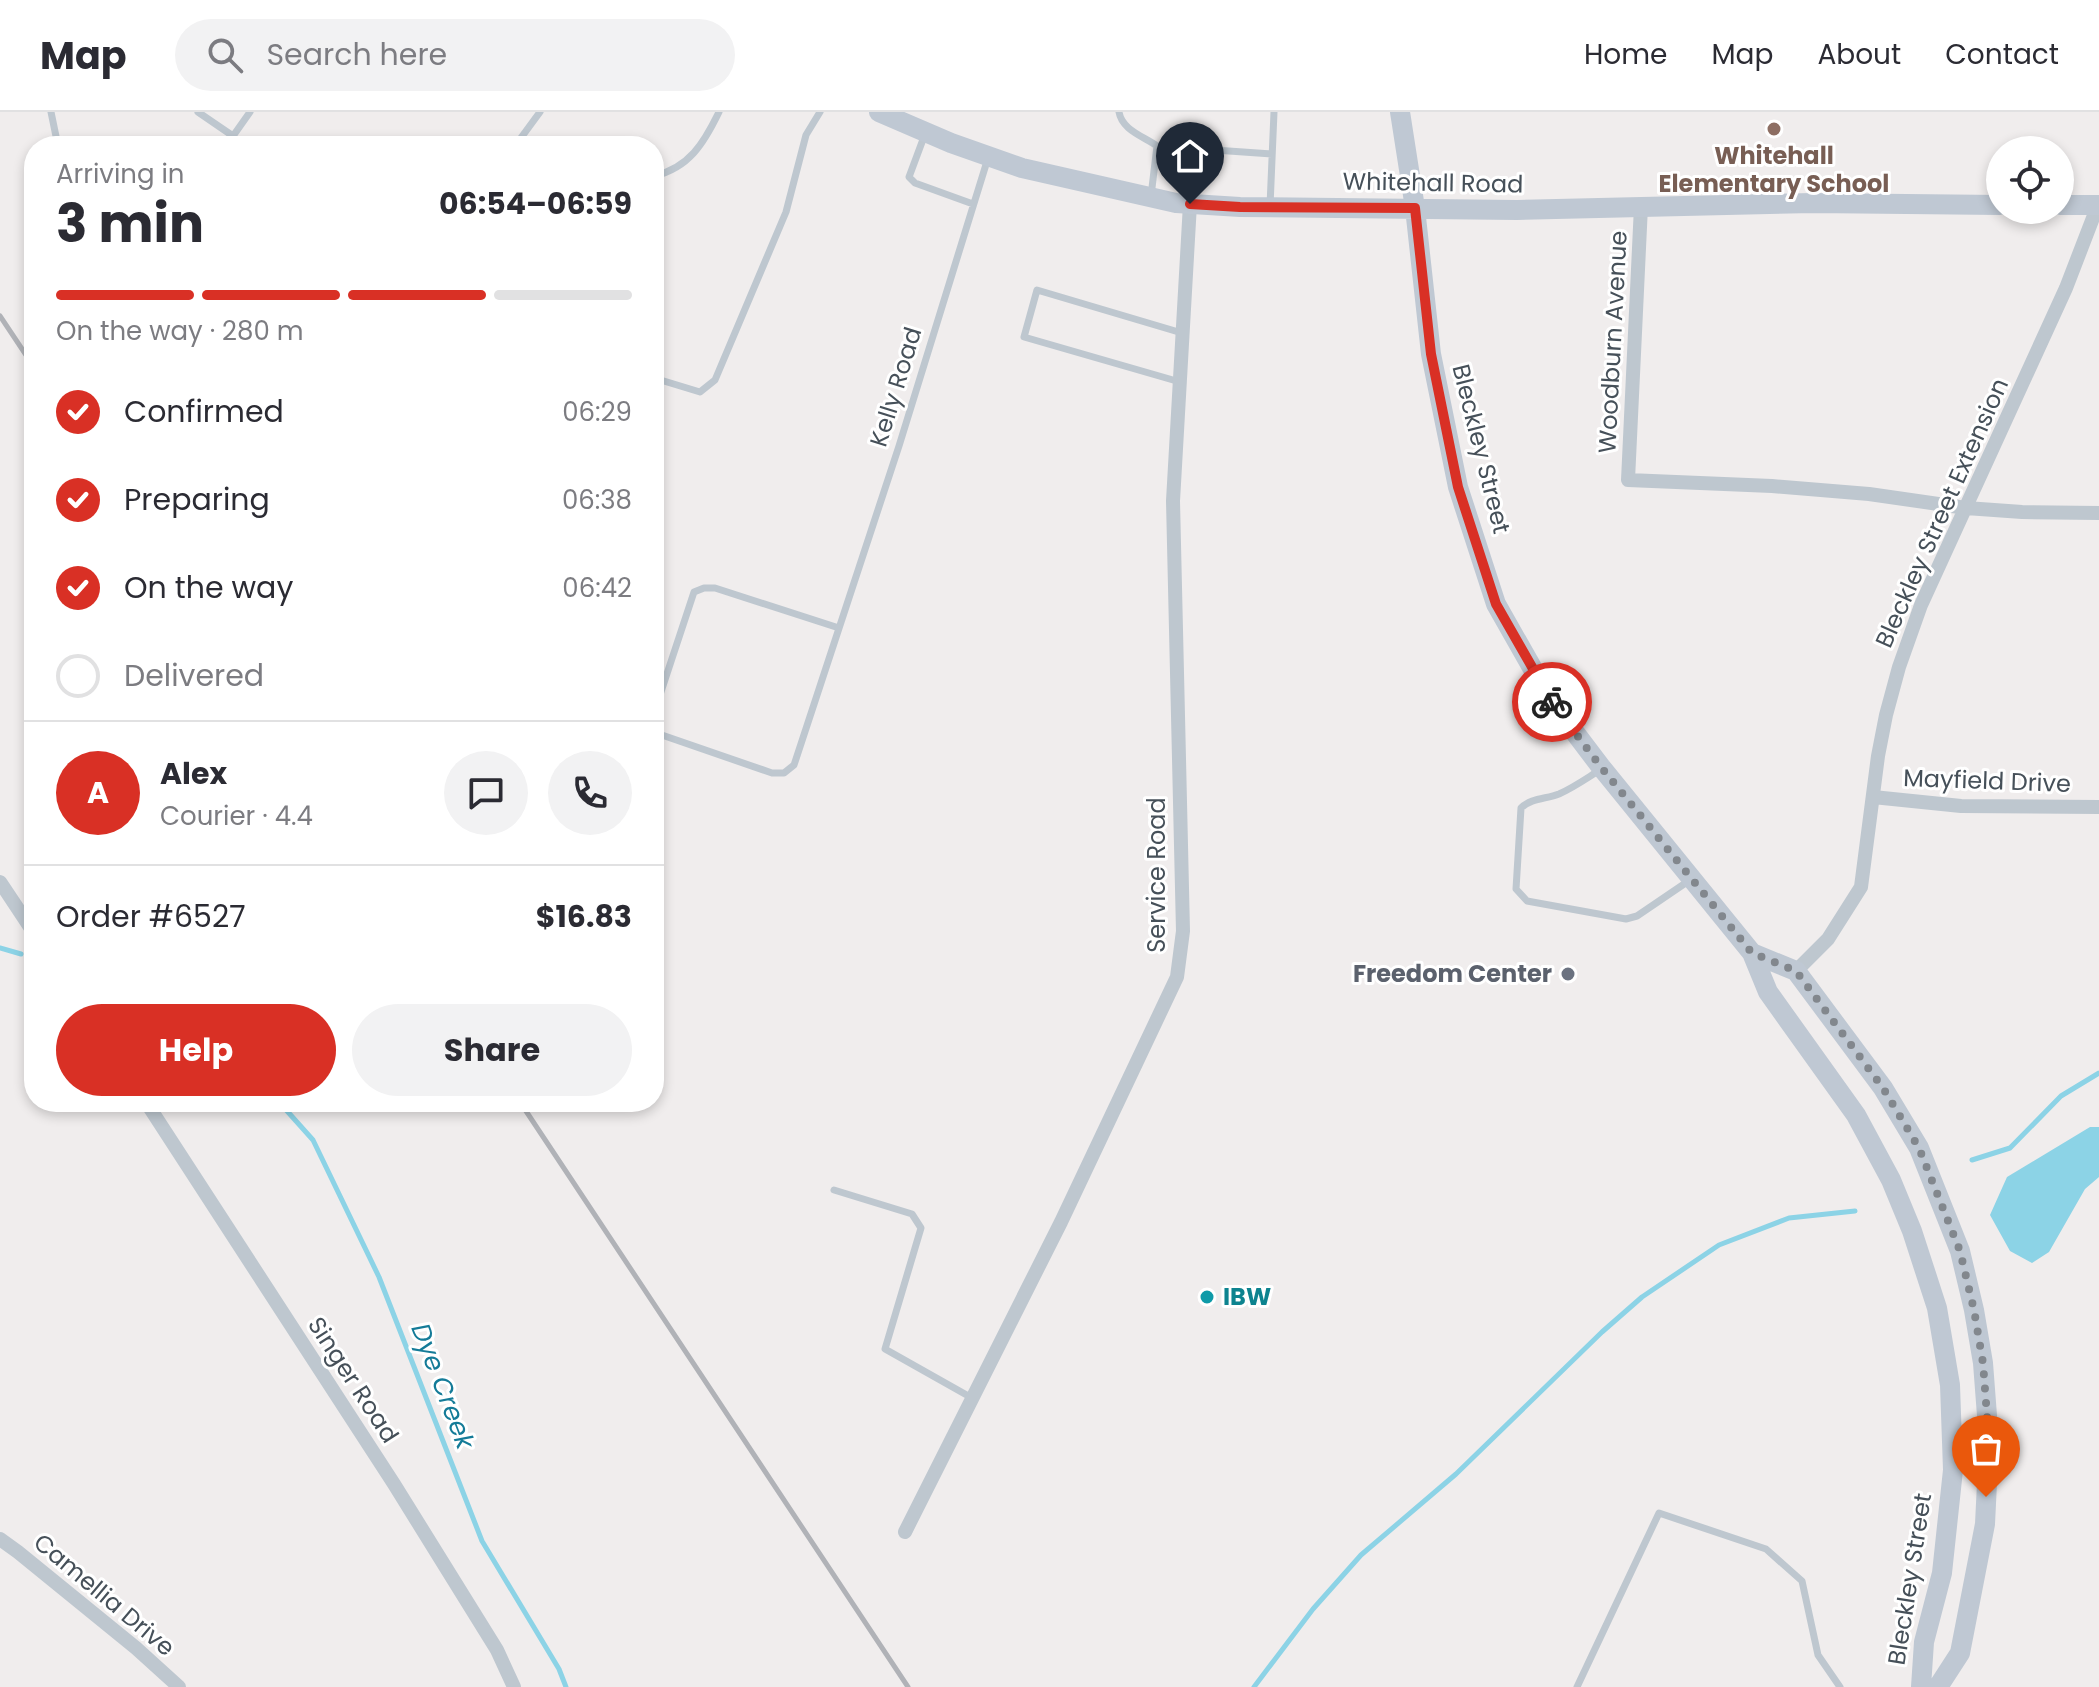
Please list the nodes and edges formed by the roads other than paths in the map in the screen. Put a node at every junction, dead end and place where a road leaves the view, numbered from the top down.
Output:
1 (51, 112) edge
2 (198, 112) edge
3 (250, 112) edge
4 (540, 112) edge
5 (719, 112) edge
6 (820, 112) edge
7 (879, 112) edge
8 (1119, 112) edge
9 (1274, 112) edge
10 (1400, 112) edge
11 (908, 118) edge
12 (926, 132) junction
13 (56, 136) edge
14 (233, 136) joint
15 (522, 136) edge
16 (1157, 146) junction
17 (1272, 154) junction
18 (988, 156) junction
19 (664, 171) edge
20 (1151, 197) junction
21 (973, 204) junction
22 (1190, 204) junction
23 (1986, 205) edge
24 (2074, 205) edge
25 (2099, 205) edge
26 (1641, 206) junction
27 (1270, 207) junction
28 (1415, 208) junction
29 (1182, 333) junction
30 (664, 381) edge
31 (1180, 382) junction
32 (1966, 508) junction
33 (2099, 513) edge
34 (839, 628) junction
35 (664, 683) edge
36 (664, 736) edge
37 (1603, 769) junction
38 (1873, 797) junction
39 (2099, 807) edge
40 (1691, 879) junction
41 (0, 882) edge
42 (24, 918) edge
43 (1752, 953) junction
44 (1796, 971) junction
45 (152, 1112) edge
46 (834, 1190) dead end
47 (972, 1398) junction
48 (905, 1532) dead end
49 (0, 1539) edge
50 (179, 1687) edge
51 (514, 1687) edge
52 (1577, 1687) edge
53 (1840, 1687) edge
54 (1921, 1687) edge
55 (1938, 1687) edge

1 - 13 lane
2 - 14 lane
3 - 14 lane
4 - 15 lane
5 - 19 lane
6 - 30 lane
7 - 11 street, Whitehall Road
8 - 16 lane
9 - 17 lane
10 - 28 street, Bleckley Street
11 - 12 street, Whitehall Road
12 - 18 street, Whitehall Road
12 - 21 lane
16 - 17 lane
16 - 20 lane
17 - 27 lane
18 - 20 street, Whitehall Road
18 - 21 lane, Kelly Road
20 - 22 street, Whitehall Road
21 - 34 lane, Kelly Road
22 - 27 street, Whitehall Road
22 - 29 street, Service Road
23 - 26 street, Whitehall Road
24 - 25 street
25 - 32 street, Bleckley Street Extension
26 - 28 street, Whitehall Road
26 - 32 street, Woodburn Avenue
27 - 28 street, Whitehall Road
28 - 37 street, Bleckley Street
29 - 31 street, Service Road
29 - 31 lane
31 - 47 street, Service Road
32 - 33 street
32 - 38 street, Bleckley Street Extension
34 - 35 lane
34 - 36 lane, Kelly Road
37 - 40 street, Bleckley Street
37 - 40 lane
38 - 39 street, Mayfield Drive
38 - 44 street, Bleckley Street Extension
40 - 43 street, Bleckley Street
41 - 42 street
43 - 44 street, Bleckley Street
43 - 54 street, Bleckley Street
44 - 55 street, Bleckley Street
45 - 51 street, Singer Road
46 - 47 lane
47 - 48 street, Service Road
49 - 50 street, Camellia Drive
52 - 53 lane

